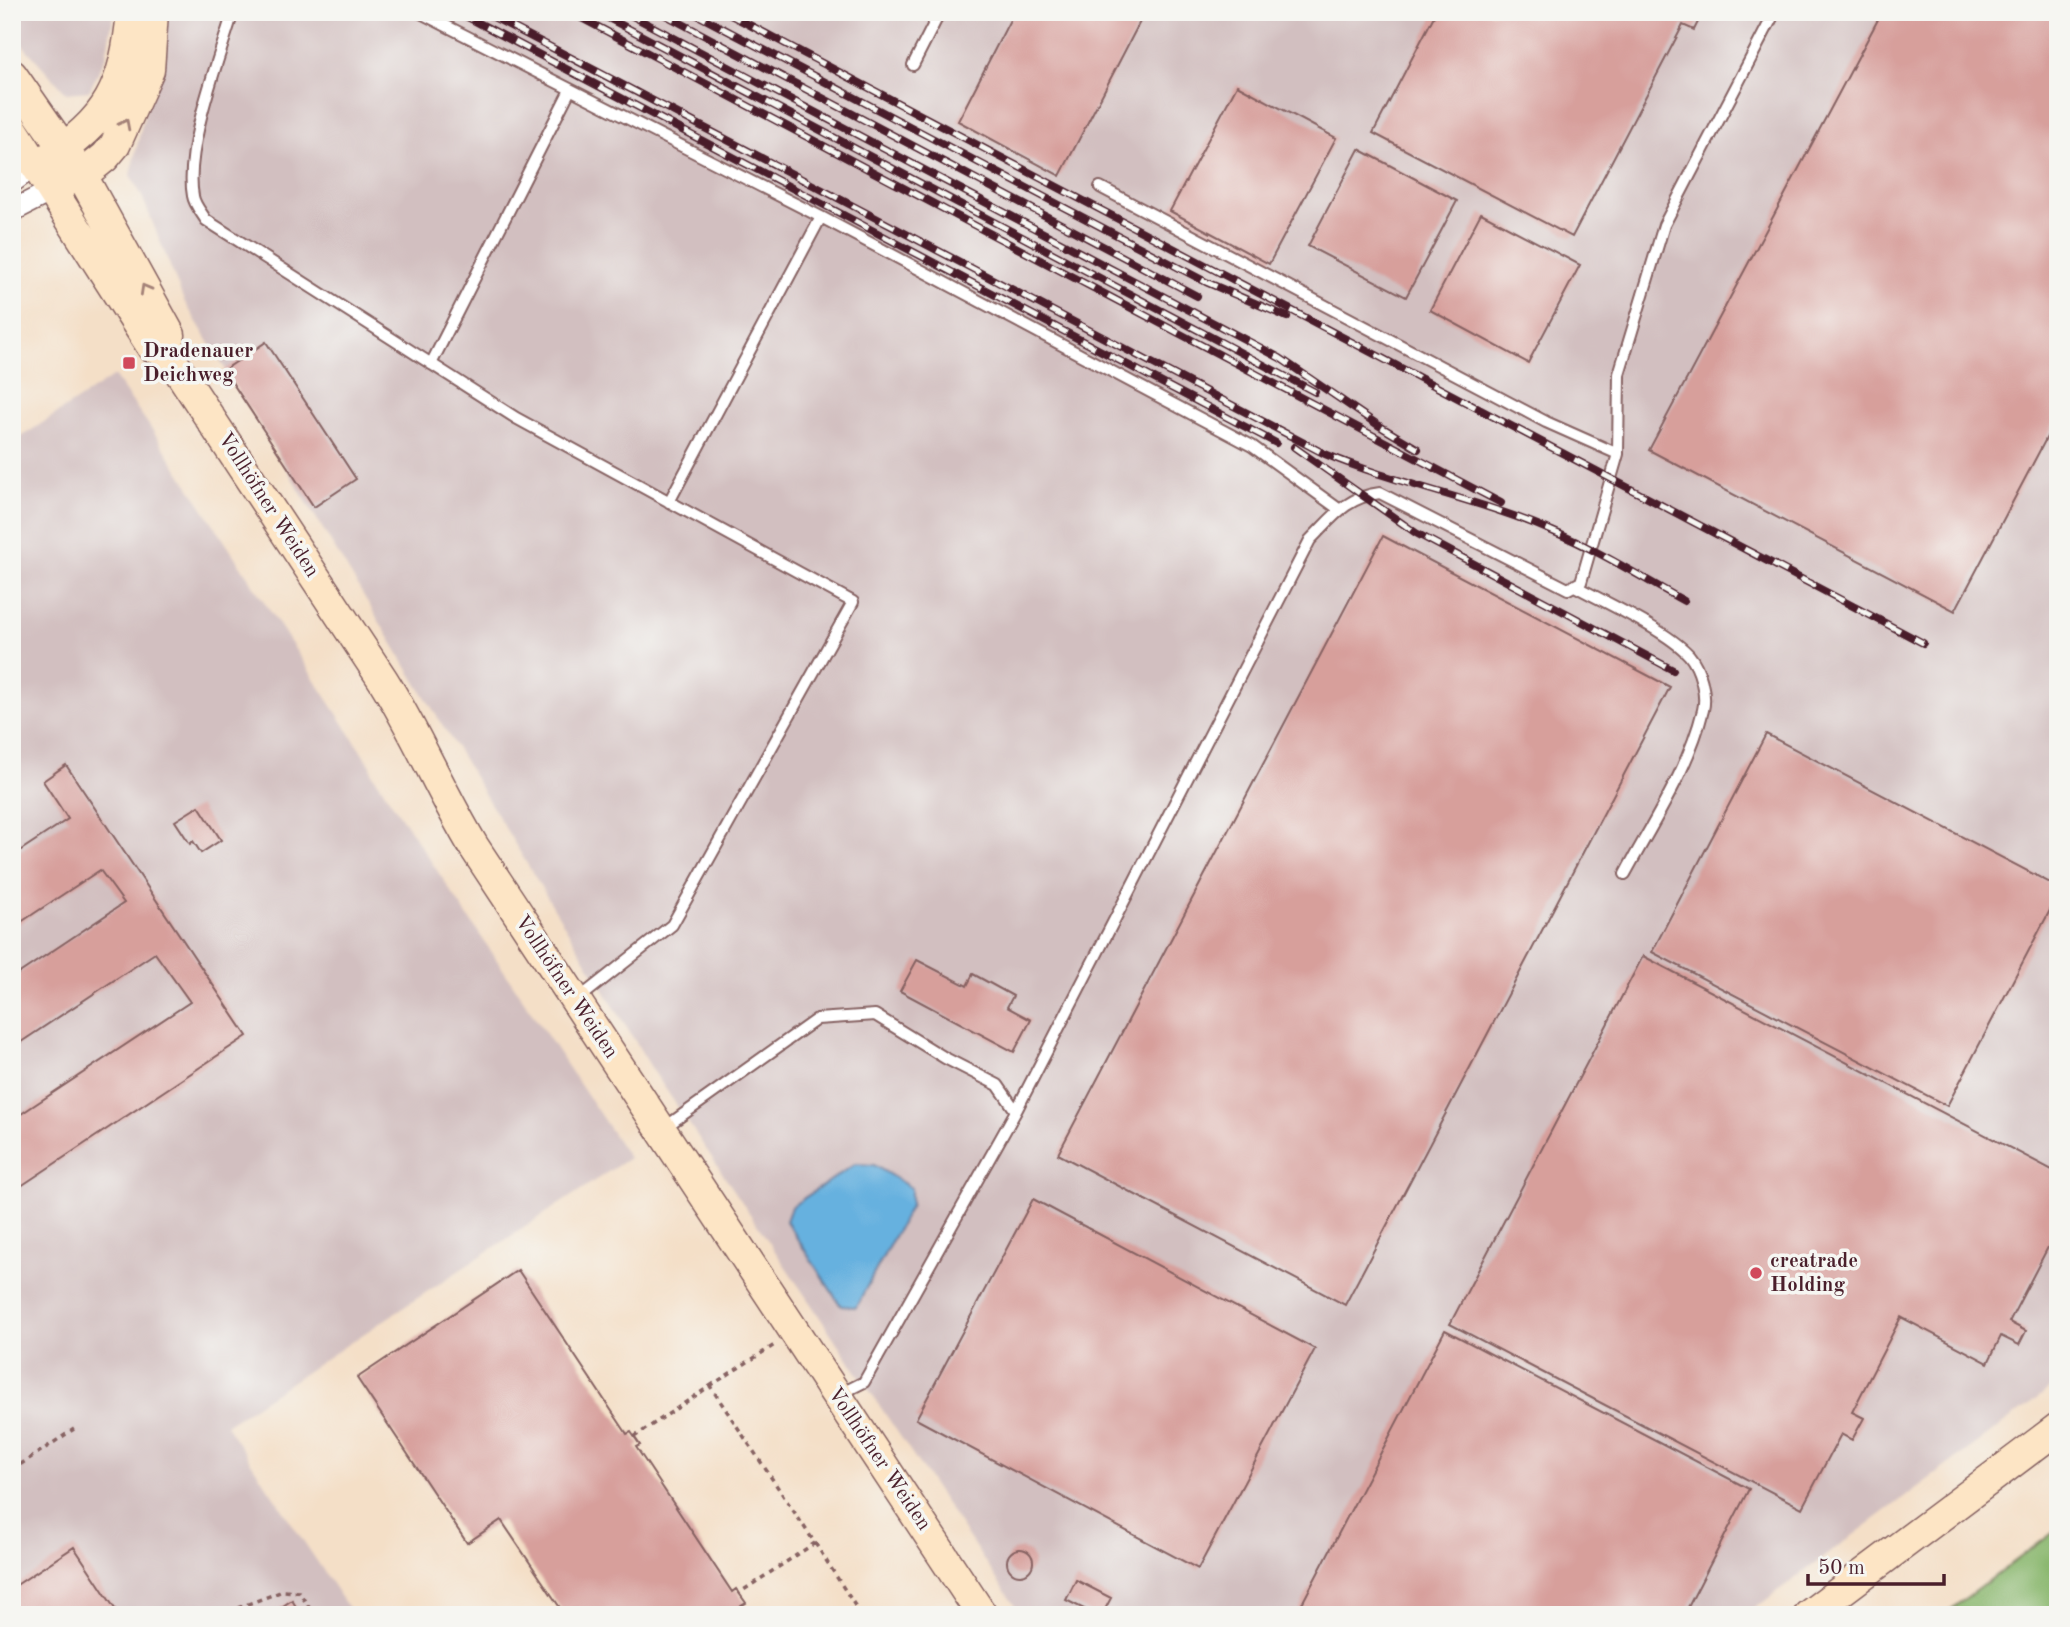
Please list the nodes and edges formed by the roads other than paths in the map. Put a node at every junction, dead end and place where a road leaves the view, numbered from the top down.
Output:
1 (132, 12) edge
2 (153, 12) edge
3 (233, 12) edge
4 (419, 12) edge
5 (940, 12) edge
6 (1775, 12) edge
7 (913, 65) dead end
8 (12, 75) edge
9 (570, 90) junction
10 (12, 128) edge
11 (62, 149) junction
12 (24, 174) edge
13 (81, 174) junction
14 (1100, 187) dead end
15 (51, 191) junction
16 (12, 211) edge
17 (821, 218) junction
18 (165, 350) junction
19 (430, 364) junction
20 (1618, 454) junction
21 (669, 502) junction
22 (1339, 510) junction
23 (1575, 586) junction
24 (1625, 874) dead end
25 (575, 1001) junction
26 (1016, 1111) junction
27 (661, 1130) junction
28 (837, 1396) junction
29 (2058, 1428) edge
30 (982, 1615) edge
31 (1809, 1615) edge

1 - 11 main road
13 -> 2 main road
3 - 19 lane
4 - 9 lane
5 - 7 lane
6 - 20 lane
8 - 11 main road, Vollhöfner Weiden
9 - 17 lane
9 - 19 lane
10 - 12 main road, Vollhöfner Weiden
11 - 12 main road
11 - 13 main road, Vollhöfner Weiden
12 - 15 main road, Vollhöfner Weiden
13 - 15 main road
18 -> 13 main road, Vollhöfner Weiden
14 - 20 lane
15 - 16 street
15 - 18 main road, Vollhöfner Weiden
17 - 21 lane
17 - 22 lane
18 - 25 main road, Vollhöfner Weiden
19 - 21 lane
20 - 23 lane
21 - 25 lane
22 - 23 lane
22 - 26 lane
23 - 24 lane
25 - 27 main road, Vollhöfner Weiden
26 - 27 lane
26 - 28 lane
27 - 28 main road, Vollhöfner Weiden
28 - 30 main road, Vollhöfner Weiden
29 - 31 main road

